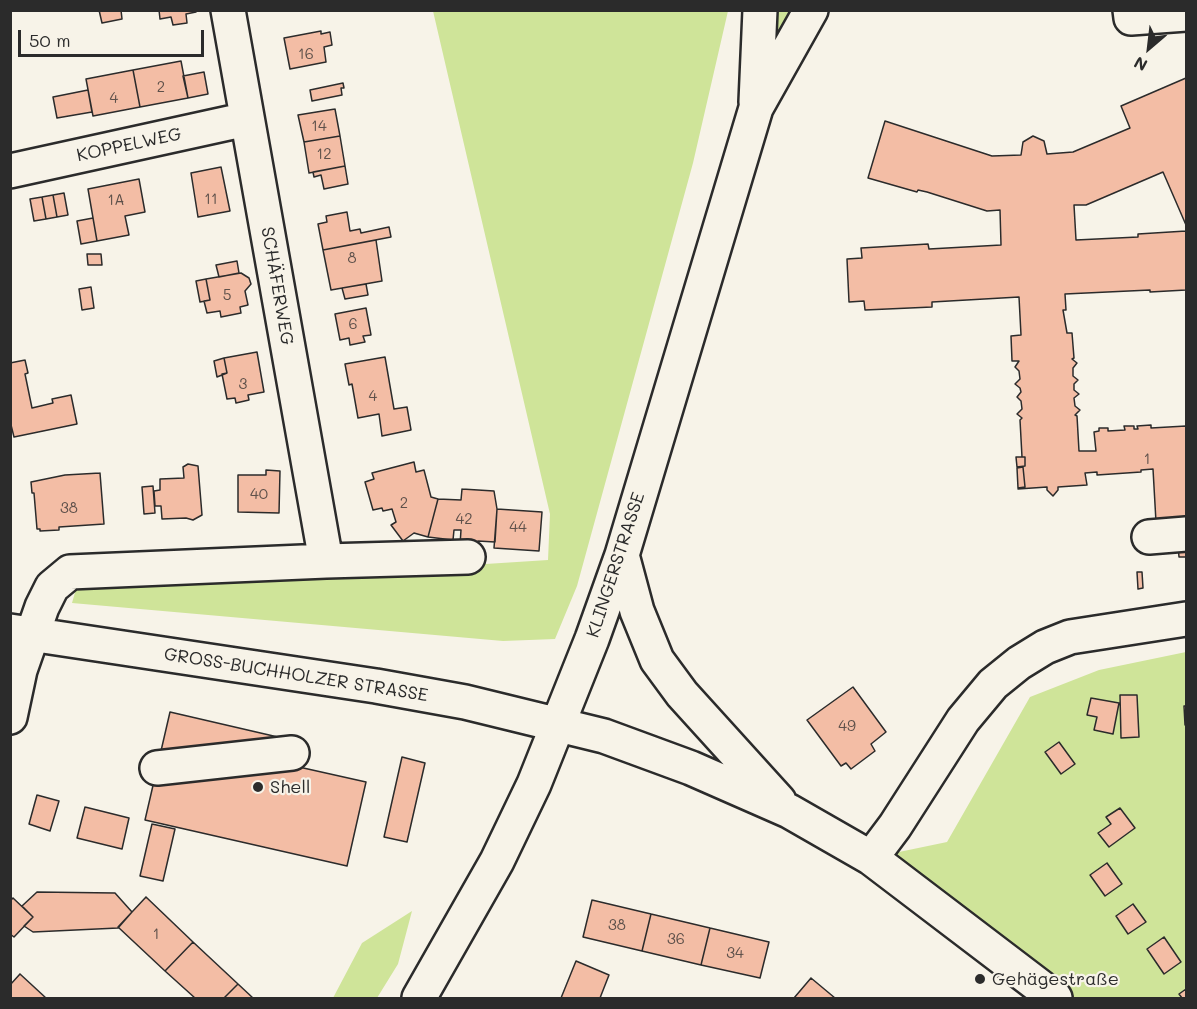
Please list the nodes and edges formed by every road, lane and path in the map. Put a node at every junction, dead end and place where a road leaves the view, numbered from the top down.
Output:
1 (228, 10) edge
2 (760, 10) edge
3 (811, 10) edge
4 (1130, 10) edge
5 (1186, 14) edge
6 (756, 108) junction
7 (247, 119) junction
8 (10, 171) edge
9 (1186, 534) edge
10 (1149, 537) dead end
11 (622, 555) junction
12 (468, 557) dead end
13 (326, 561) junction
14 (1186, 619) edge
15 (21, 633) edge
16 (10, 717) edge
17 (557, 725) junction
18 (292, 753) dead end
19 (157, 768) dead end
20 (789, 811) junction
21 (871, 858) junction
22 (419, 999) edge
23 (1055, 999) edge

1 - 7 street, SCHÄFERWEG
2 - 6 street, KLINGERSTRASSE
3 - 6 street, KLINGERSTRASSE
4 - 5 street
6 - 11 street, KLINGERSTRASSE
7 - 8 street, KOPPELWEG
7 - 13 street, SCHÄFERWEG
9 - 10 street
11 - 17 street, KLINGERSTRASSE
11 - 20 street
12 - 13 street
13 - 15 street
14 - 21 street
15 - 16 street
15 - 17 street, GROSS-BUCHHOLZER STRASSE
17 - 20 street, GROSS-BUCHHOLZER STRASSE
17 - 22 street, KLINGERSTRASSE
18 - 19 street
20 - 21 street
21 - 23 street

